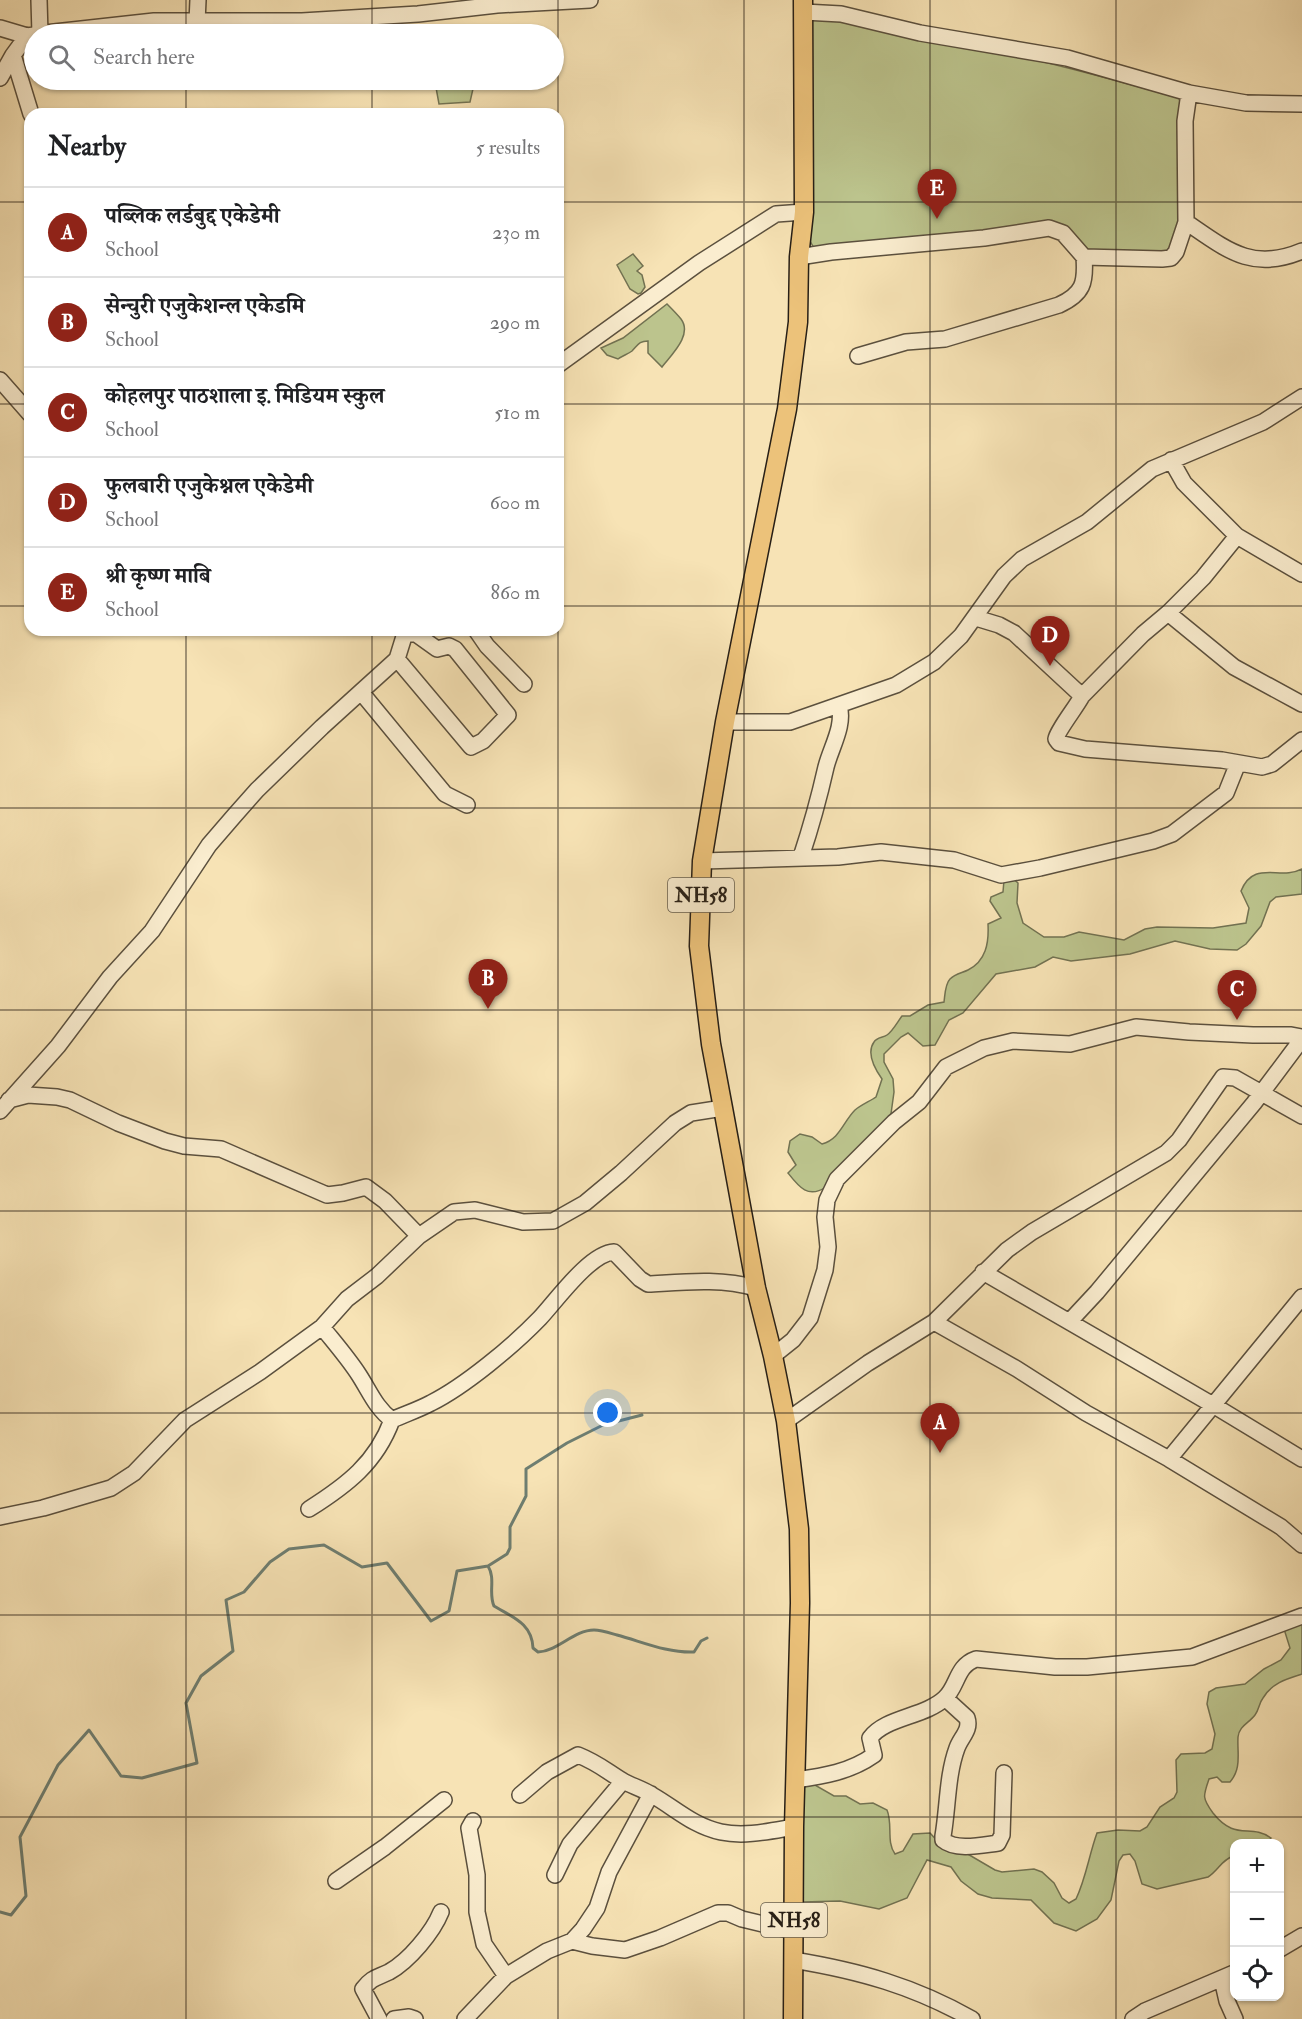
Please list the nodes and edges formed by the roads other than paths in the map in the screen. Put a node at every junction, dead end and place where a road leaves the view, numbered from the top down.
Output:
1 (39, 0) edge
2 (198, 0) edge
3 (590, 0) edge
4 (497, 2) edge
5 (804, 6) edge
6 (196, 22) junction
7 (36, 24) edge
8 (128, 24) edge
9 (0, 28) edge
10 (24, 33) edge
11 (24, 45) edge
12 (13, 55) junction
13 (0, 78) edge
14 (1189, 93) junction
15 (1302, 104) edge
16 (29, 108) edge
17 (804, 213) junction
18 (1186, 222) junction
19 (1302, 251) edge
20 (1084, 256) junction
21 (799, 257) junction
22 (858, 356) dead end
23 (564, 361) edge
24 (0, 380) edge
25 (1302, 397) edge
26 (24, 407) edge
27 (1171, 460) junction
28 (1237, 536) junction
29 (1302, 574) edge
30 (1168, 614) junction
31 (975, 618) junction
32 (404, 636) edge
33 (419, 636) edge
34 (480, 636) edge
35 (397, 659) junction
36 (524, 684) dead end
37 (361, 692) junction
38 (1082, 696) junction
39 (1302, 704) edge
40 (839, 705) junction
41 (725, 722) junction
42 (1302, 740) edge
43 (1238, 763) junction
44 (467, 805) dead end
45 (801, 857) junction
46 (702, 861) junction
47 (1302, 1038) edge
48 (1262, 1092) junction
49 (4, 1106) edge
50 (723, 1108) junction
51 (1302, 1116) edge
52 (419, 1236) junction
53 (983, 1272) junction
54 (756, 1288) junction
55 (1302, 1297) edge
56 (1070, 1321) junction
57 (934, 1322) junction
58 (322, 1326) junction
59 (773, 1356) junction
60 (1213, 1405) junction
61 (392, 1420) junction
62 (786, 1421) junction
63 (1169, 1459) junction
64 (1302, 1459) edge
65 (309, 1509) dead end
66 (0, 1517) edge
67 (1302, 1545) edge
68 (1302, 1616) edge
69 (945, 1698) junction
70 (1004, 1773) dead end
71 (623, 1781) junction
72 (795, 1785) junction
73 (651, 1794) junction
74 (520, 1795) dead end
75 (444, 1800) dead end
76 (473, 1821) dead end
77 (794, 1824) junction
78 (555, 1875) dead end
79 (336, 1881) dead end
80 (441, 1911) dead end
81 (794, 1931) junction
82 (1302, 1936) edge
83 (572, 1941) junction
84 (1283, 1947) edge
85 (793, 1960) junction
86 (506, 1976) junction
87 (1228, 1976) edge
88 (379, 2019) edge
89 (394, 2019) edge
90 (415, 2019) edge
91 (465, 2019) edge
92 (793, 2019) edge
93 (972, 2019) edge
94 (1133, 2019) edge
95 (1235, 2019) edge

1 - 7 street
2 - 6 street
3 - 4 street
4 - 6 street
5 - 14 street
5 - 17 main road, NH58
6 - 8 street
9 - 10 street
11 - 12 street
12 - 13 street
12 - 16 street
14 - 15 street
14 - 18 street
17 - 21 main road, NH58
17 - 23 street
18 - 19 street
18 - 20 street
20 - 21 street
20 - 22 street
21 - 41 main road, NH58
24 - 26 street
25 - 27 street
27 - 28 street
27 - 31 street
28 - 29 street
28 - 30 street
30 - 38 street
30 - 39 street
31 - 38 street
31 - 40 street
32 - 35 street
33 - 35 street
34 - 36 street
35 - 37 street
37 - 44 street
37 - 49 street
38 - 43 street
40 - 41 street
40 - 45 street
41 - 46 main road, NH58
42 - 43 street
43 - 45 street
45 - 46 street
46 - 50 main road, NH58
47 - 48 street
47 - 59 street
48 - 51 street
48 - 53 street
48 - 56 street
49 - 52 street
50 - 52 street
50 - 54 main road, NH58
52 - 58 street
53 - 56 street
53 - 57 street
54 - 59 main road, NH58
54 - 61 street
55 - 60 street
56 - 60 street
57 - 62 street
57 - 63 street
58 - 61 street
58 - 66 street
59 - 62 main road, NH58
60 - 63 street
60 - 64 street
61 - 65 street
62 - 72 main road, NH58
63 - 67 street
68 - 69 street
69 - 70 street
69 - 72 street
71 - 73 street
71 - 74 street
71 - 78 street
72 - 77 main road, NH58
73 - 77 street
73 - 83 street
75 - 79 street
76 - 86 street
77 - 81 main road, NH58
80 - 88 street
81 - 83 street
81 - 85 main road, NH58
82 - 84 street
83 - 86 street
85 - 92 main road, NH58
85 - 93 street
86 - 91 street
87 - 94 street
87 - 95 street
89 - 90 street

